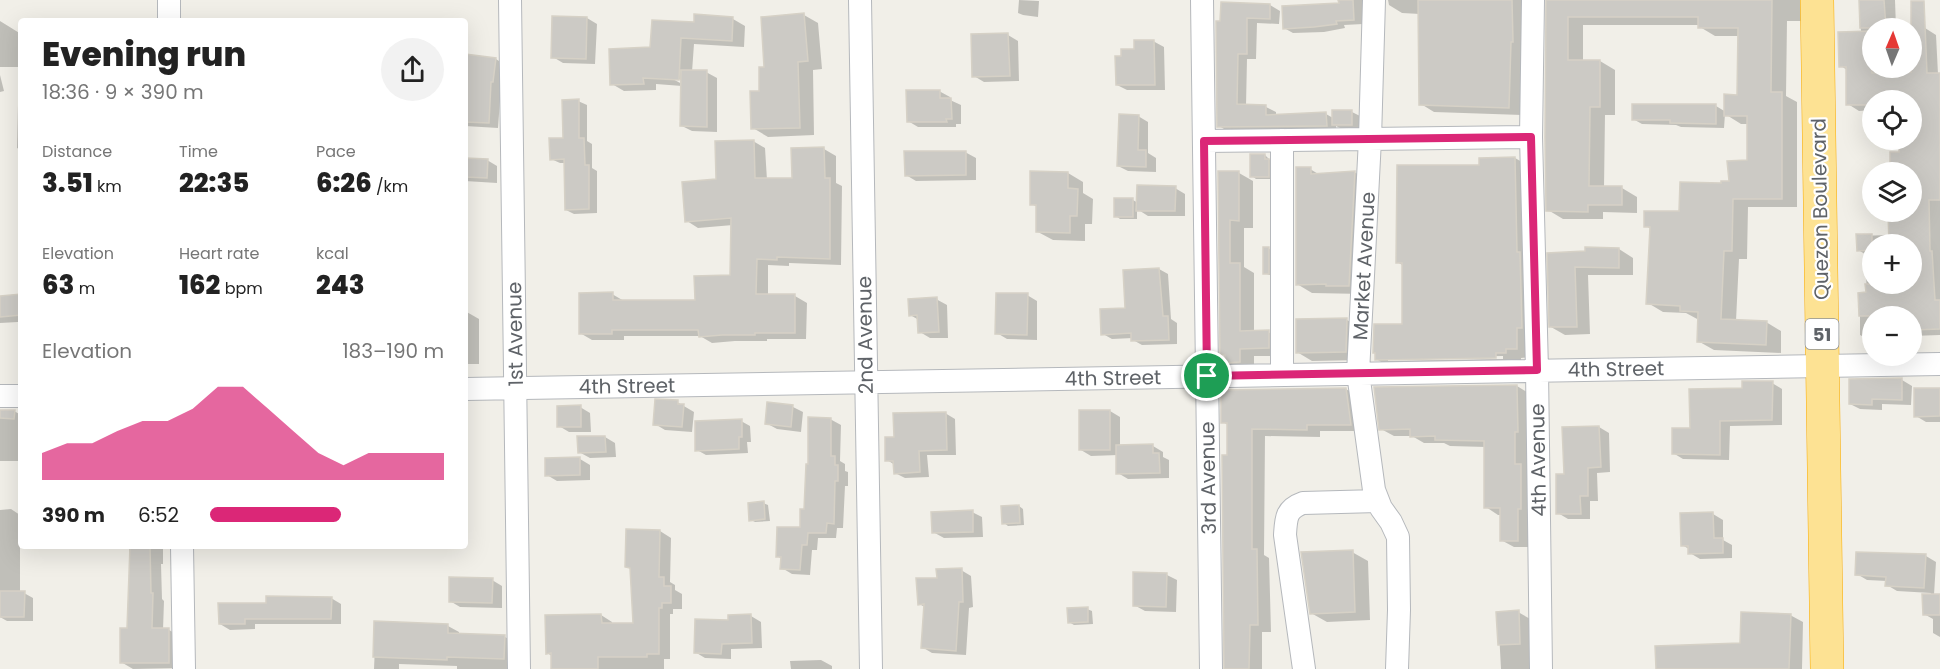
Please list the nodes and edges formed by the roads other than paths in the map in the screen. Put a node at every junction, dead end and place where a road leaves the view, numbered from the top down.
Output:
1 (169, 0) edge
2 (510, 0) edge
3 (860, 0) edge
4 (1202, 0) edge
5 (1374, 0) edge
6 (1533, 0) edge
7 (1817, 0) edge
8 (169, 18) edge
9 (1531, 137) junction
10 (1370, 139) junction
11 (1282, 140) junction
12 (1204, 141) junction
13 (1940, 364) edge
14 (1823, 366) junction
15 (1537, 370) junction
16 (1358, 374) junction
17 (1282, 375) junction
18 (1207, 376) junction
19 (866, 382) junction
20 (468, 388) edge
21 (515, 388) junction
22 (0, 396) edge
23 (18, 396) edge
24 (1378, 501) junction
25 (182, 549) edge
26 (184, 669) edge
27 (519, 669) edge
28 (871, 669) edge
29 (1210, 669) edge
30 (1304, 669) edge
31 (1397, 669) edge
32 (1541, 669) edge
33 (1827, 669) edge

1 - 8 street
2 - 21 street, 1st Avenue
3 - 19 street, 2nd Avenue
4 - 12 street, 3rd Avenue
5 - 10 street, Market Avenue
6 - 9 street, 4th Avenue
7 - 14 highway, Quezon Boulevard / 51
9 - 10 street
9 - 15 street, 4th Avenue
10 - 11 street
10 - 16 street, Market Avenue
11 - 12 street
11 - 17 street
12 - 18 street, 3rd Avenue
13 - 14 street, 4th Street
14 - 15 street, 4th Street
14 - 33 highway, Quezon Boulevard / 51
15 - 16 street, 4th Street
15 - 32 street, 4th Avenue
16 - 17 street, 4th Street
16 - 24 street, Market Avenue
17 - 18 street, 4th Street
18 - 19 street, 4th Street
18 - 29 street, 3rd Avenue
19 - 21 street, 4th Street
19 - 28 street, 2nd Avenue
20 - 21 street, 4th Street
21 - 27 street, 1st Avenue
22 - 23 street
24 - 30 street
24 - 31 street, Market Avenue
25 - 26 street

